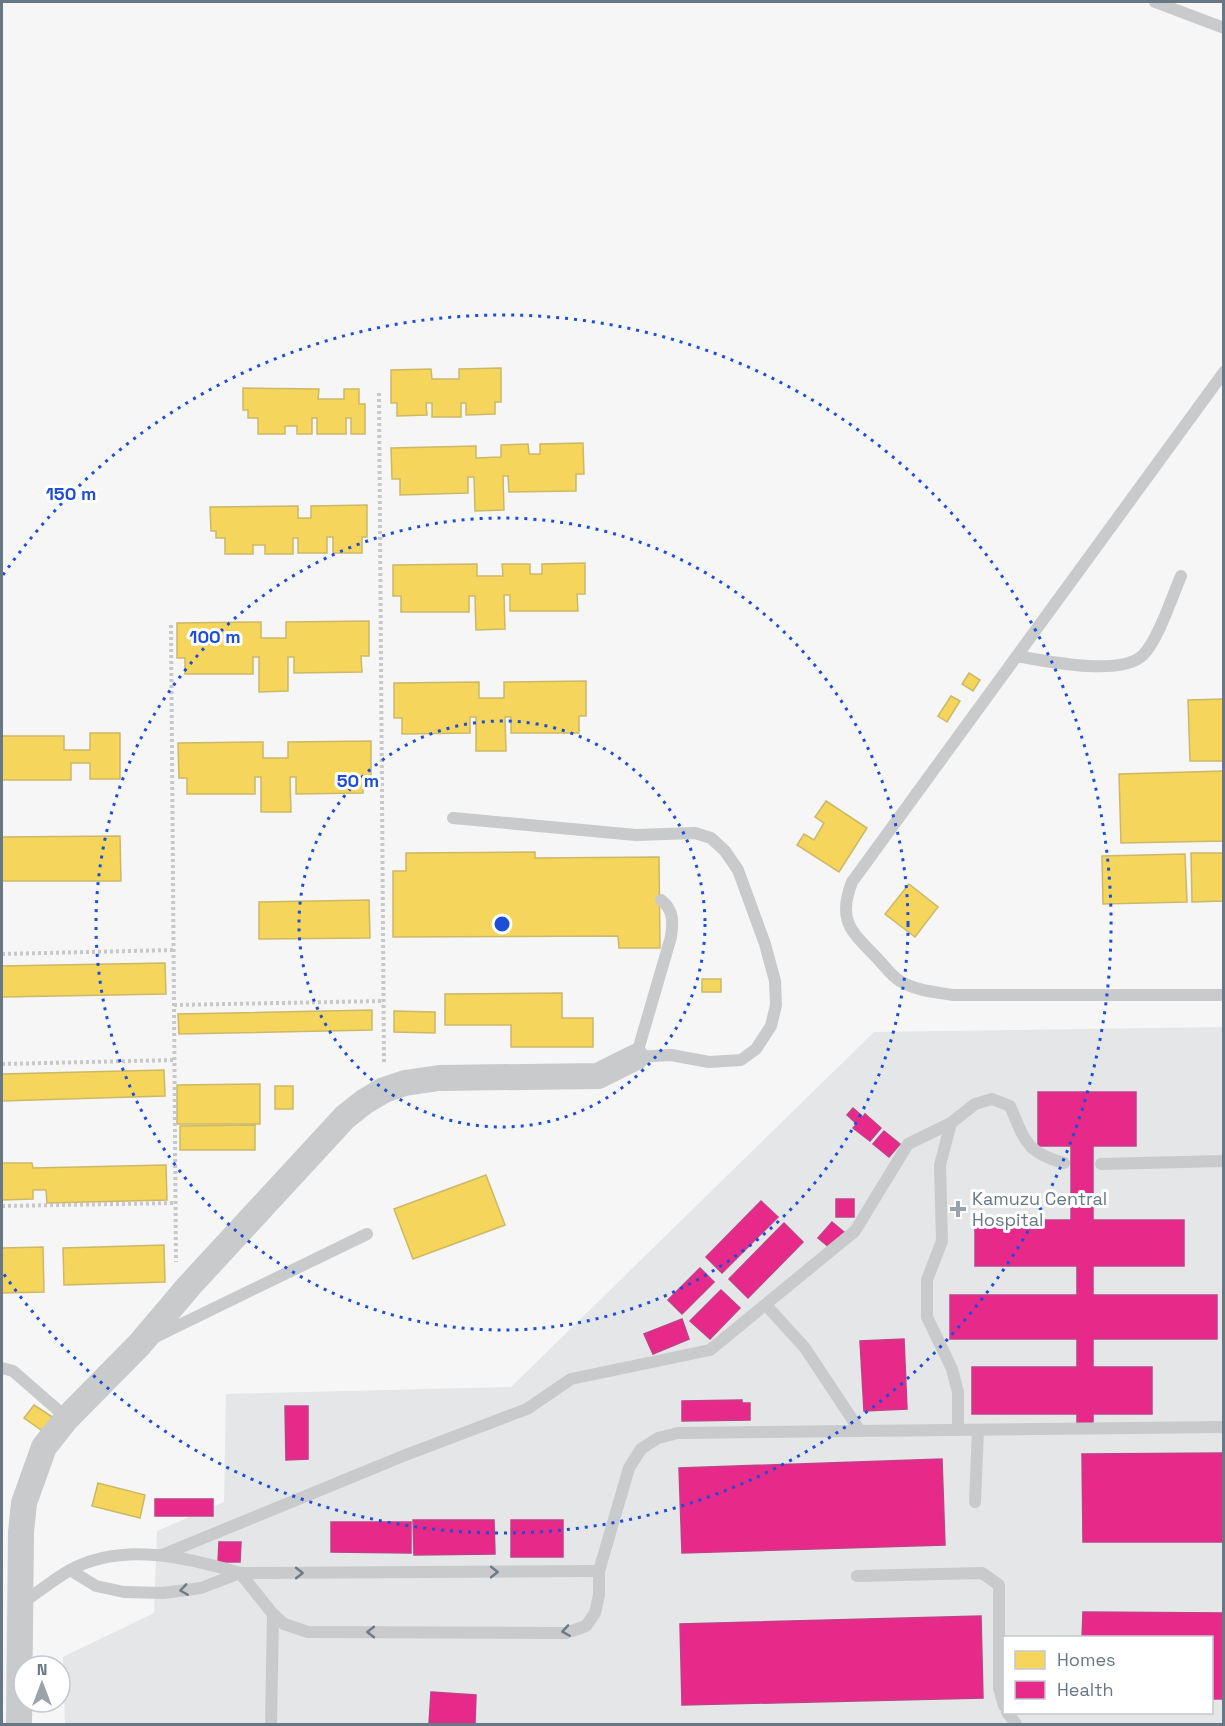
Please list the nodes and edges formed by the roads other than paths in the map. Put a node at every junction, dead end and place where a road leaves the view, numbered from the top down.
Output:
1 (1155, 2) edge
2 (1224, 28) edge
3 (1224, 372) edge
4 (1181, 576) dead end
5 (1017, 656) junction
6 (453, 818) dead end
7 (661, 900) dead end
8 (1224, 995) edge
9 (636, 1057) junction
10 (951, 1123) junction
11 (1224, 1161) edge
12 (1064, 1164) dead end
13 (1101, 1164) dead end
14 (367, 1234) dead end
15 (766, 1305) junction
16 (139, 1345) junction
17 (2, 1368) edge
18 (67, 1418) junction
19 (1224, 1427) edge
20 (958, 1430) junction
21 (978, 1430) junction
22 (860, 1431) junction
23 (975, 1502) dead end
24 (162, 1555) junction
25 (70, 1570) junction
26 (599, 1571) junction
27 (240, 1573) junction
28 (857, 1576) dead end
29 (19, 1605) junction
30 (273, 1614) junction
31 (1003, 1700) edge
32 (19, 1725) edge
33 (271, 1725) edge

1 - 2 lane
3 - 5 lane
4 - 5 lane
5 - 8 lane
6 - 9 lane
7 - 9 lane
9 - 16 street
10 - 12 lane
10 - 15 lane
10 - 20 lane
11 - 13 lane
14 - 16 lane
15 - 22 lane
15 - 24 lane
16 - 18 street
17 - 18 lane
18 - 29 street
19 - 21 lane
20 - 21 lane
20 - 22 lane
21 - 23 lane
22 - 26 lane
24 - 25 lane
24 - 27 lane
27 -> 25 lane
25 - 29 lane
27 -> 26 lane
26 -> 30 lane
27 - 30 lane
28 - 31 lane
29 - 32 street
30 - 33 lane

